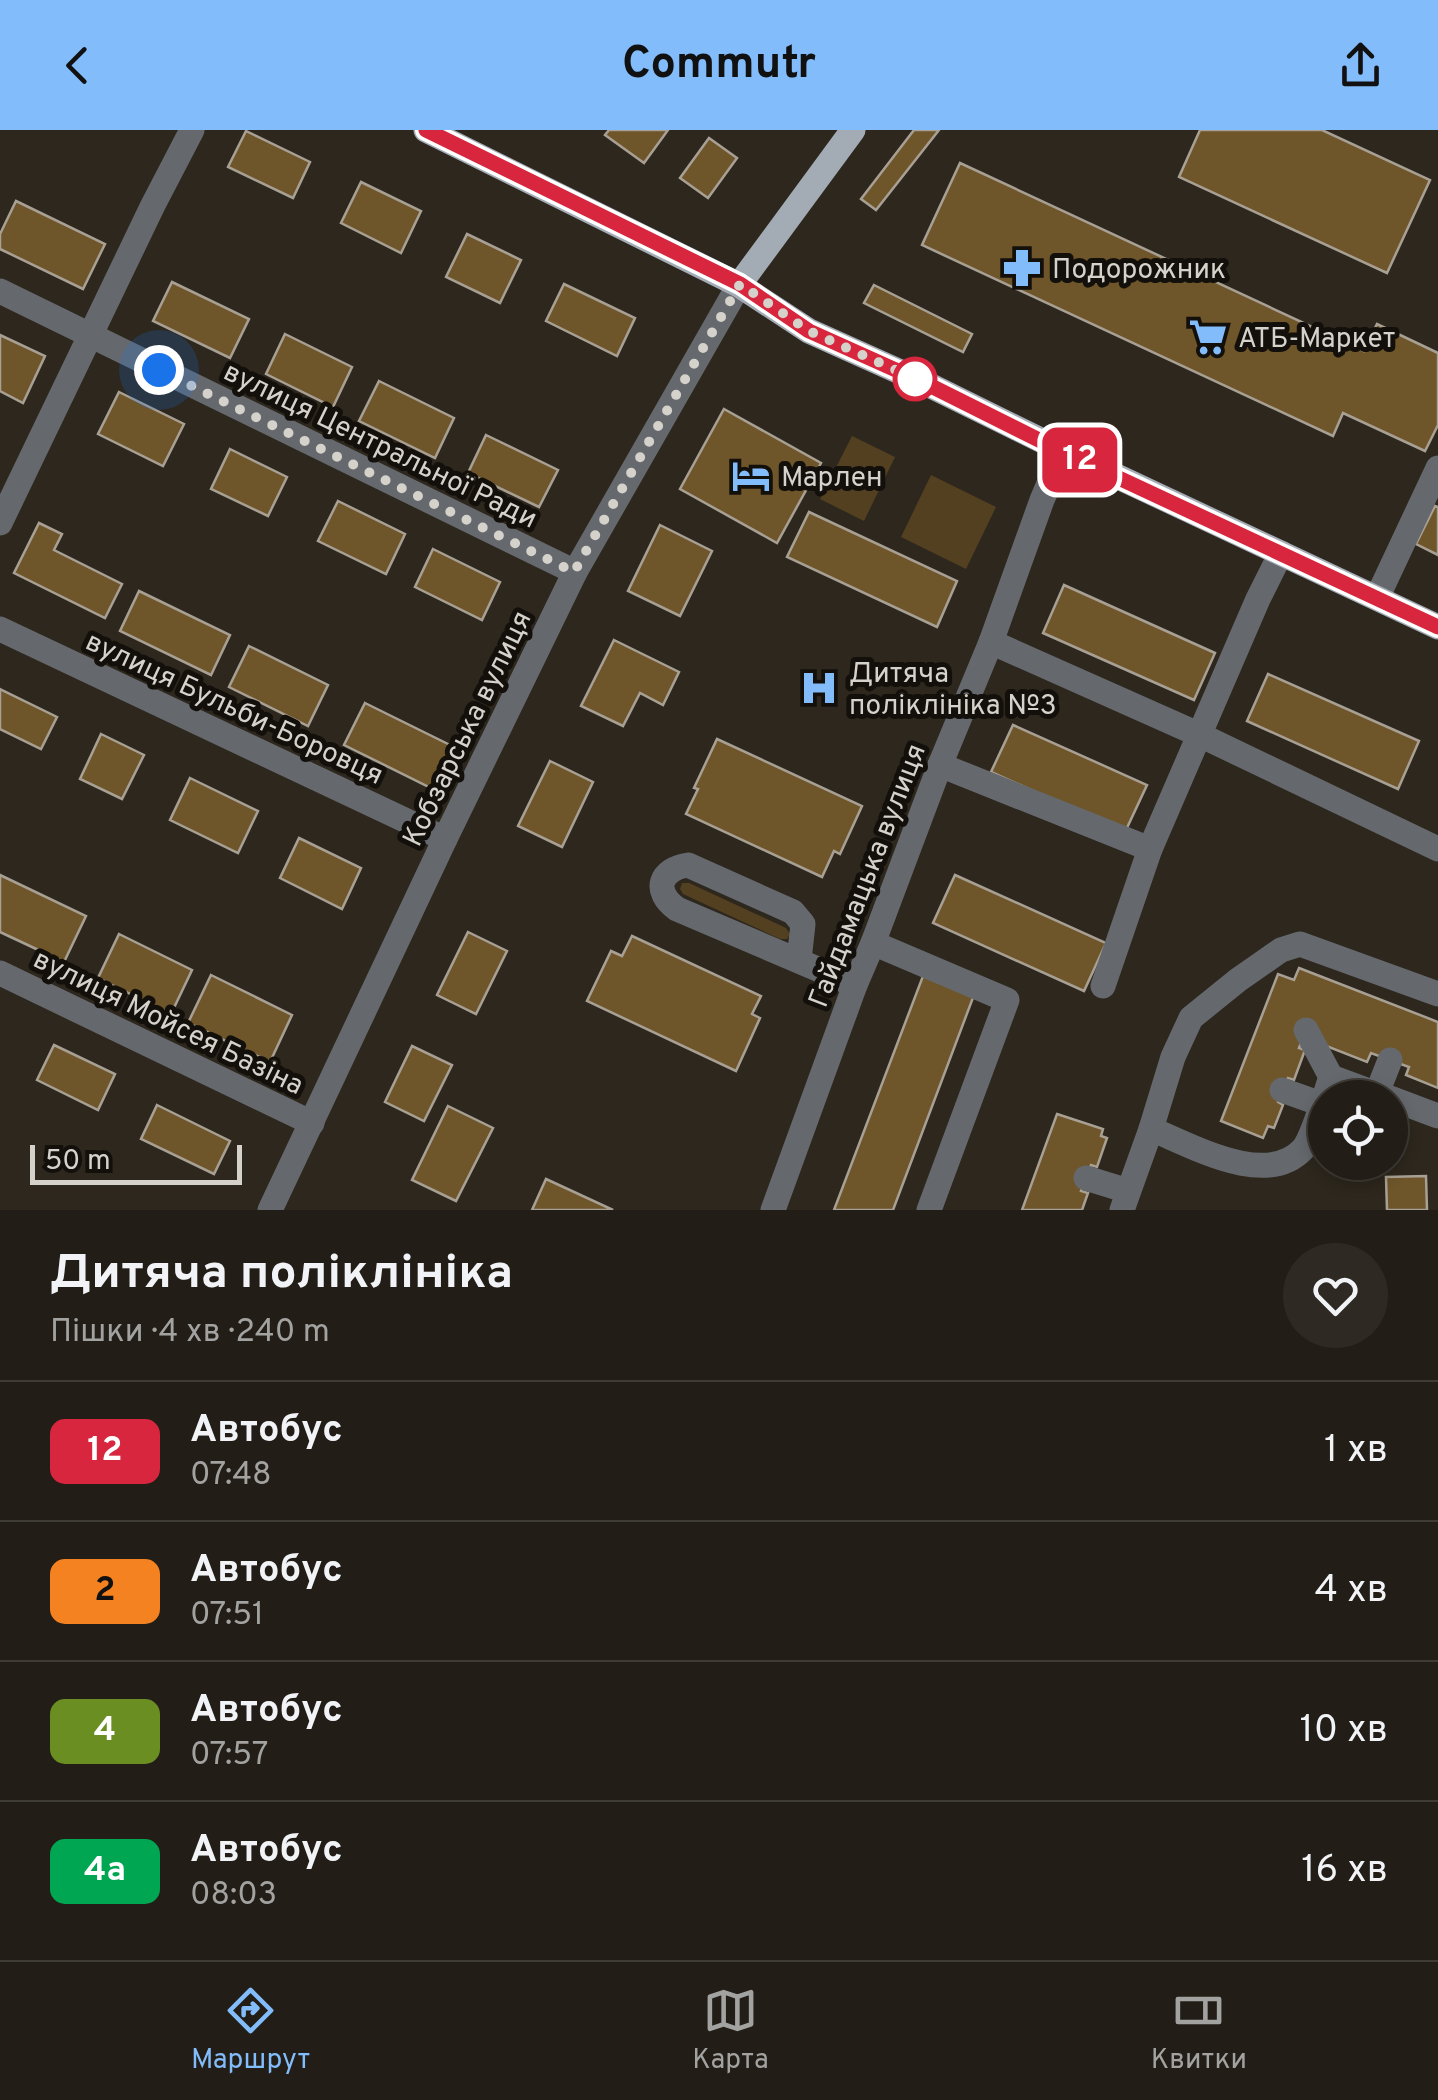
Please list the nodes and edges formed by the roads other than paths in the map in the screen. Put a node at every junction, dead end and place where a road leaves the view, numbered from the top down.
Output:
1 (192, 130) edge
2 (426, 130) edge
3 (852, 130) edge
4 (740, 284) junction
5 (0, 290) edge
6 (90, 336) junction
7 (1063, 452) junction
8 (1438, 468) edge
9 (0, 524) edge
10 (1280, 553) junction
11 (574, 572) junction
12 (1376, 598) junction
13 (1438, 627) edge
14 (0, 629) edge
15 (991, 642) junction
16 (1200, 735) junction
17 (940, 765) junction
18 (444, 840) junction
19 (1150, 849) junction
20 (1438, 849) edge
21 (874, 943) junction
22 (799, 960) junction
23 (0, 973) edge
24 (855, 985) junction
25 (1102, 986) dead end
26 (1438, 994) edge
27 (1306, 1030) dead end
28 (1390, 1060) dead end
29 (1331, 1077) junction
30 (1330, 1080) edge
31 (1340, 1080) edge
32 (1387, 1080) edge
33 (1282, 1090) dead end
34 (1308, 1099) edge
35 (1408, 1105) edge
36 (1438, 1116) edge
37 (312, 1122) junction
38 (1151, 1129) junction
39 (1308, 1140) edge
40 (1086, 1178) dead end
41 (1125, 1201) edge
42 (270, 1210) edge
43 (773, 1210) edge
44 (929, 1210) edge

1 - 6 street
2 - 4 main road
3 - 4 main road
4 - 7 main road
4 - 11 street, Кобзарська вулиця
5 - 6 street, вулиця Центральної Ради
6 - 9 street
6 - 11 street, вулиця Центральної Ради
7 - 10 main road
7 - 15 street, Гайдамацька вулиця
8 - 12 street
10 - 12 main road
10 - 16 street
11 - 18 street, Кобзарська вулиця
12 - 13 main road
14 - 18 street, вулиця Бульби-Боровця
15 - 16 street
15 - 17 street, Гайдамацька вулиця
16 - 19 street
16 - 20 street
17 - 19 street
17 - 21 street, Гайдамацька вулиця
18 - 37 street, Кобзарська вулиця
19 - 25 street
21 - 24 street, Гайдамацька вулиця
21 - 44 street
22 - 22 street
22 - 24 street
23 - 37 street, вулиця Мойсея Базіна
24 - 43 street, Гайдамацька вулиця
26 - 38 street
27 - 29 street
28 - 32 street
29 - 30 street
29 - 31 street
33 - 34 street
35 - 36 street
37 - 42 street, Кобзарська вулиця
38 - 39 street
38 - 41 street
40 - 41 street

